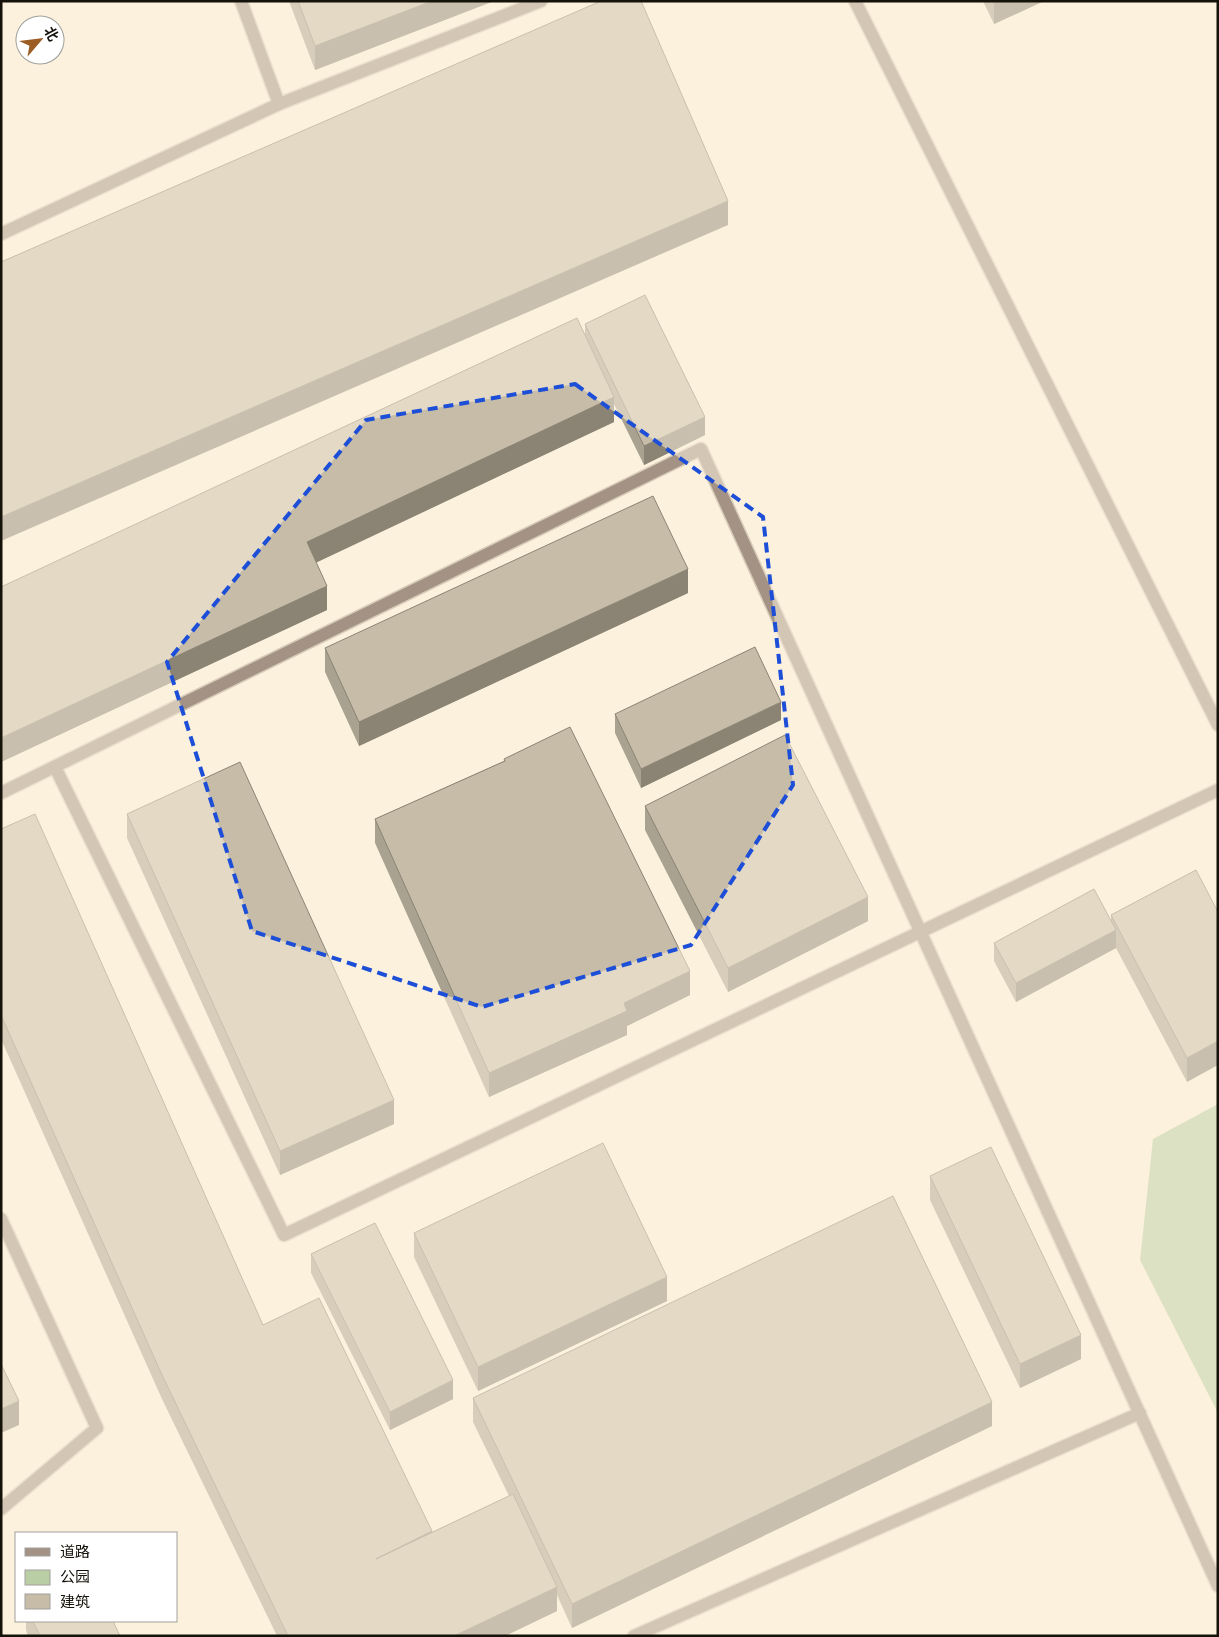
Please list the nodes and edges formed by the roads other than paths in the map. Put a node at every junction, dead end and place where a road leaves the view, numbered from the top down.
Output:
1 (241, 1) edge
2 (540, 1) edge
3 (854, 1) edge
4 (279, 104) junction
5 (1, 234) edge
6 (1218, 725) edge
7 (55, 767) junction
8 (1218, 790) edge
9 (1, 793) edge
10 (922, 931) junction
11 (1, 1219) edge
12 (1140, 1413) junction
13 (1, 1509) edge
14 (1218, 1586) edge
15 (634, 1636) edge

1 - 4 street
2 - 4 street
3 - 6 street
4 - 5 street
7 - 9 street
7 - 10 street
7 - 10 street
8 - 10 street
10 - 12 street
11 - 13 street
12 - 14 street
12 - 15 street

